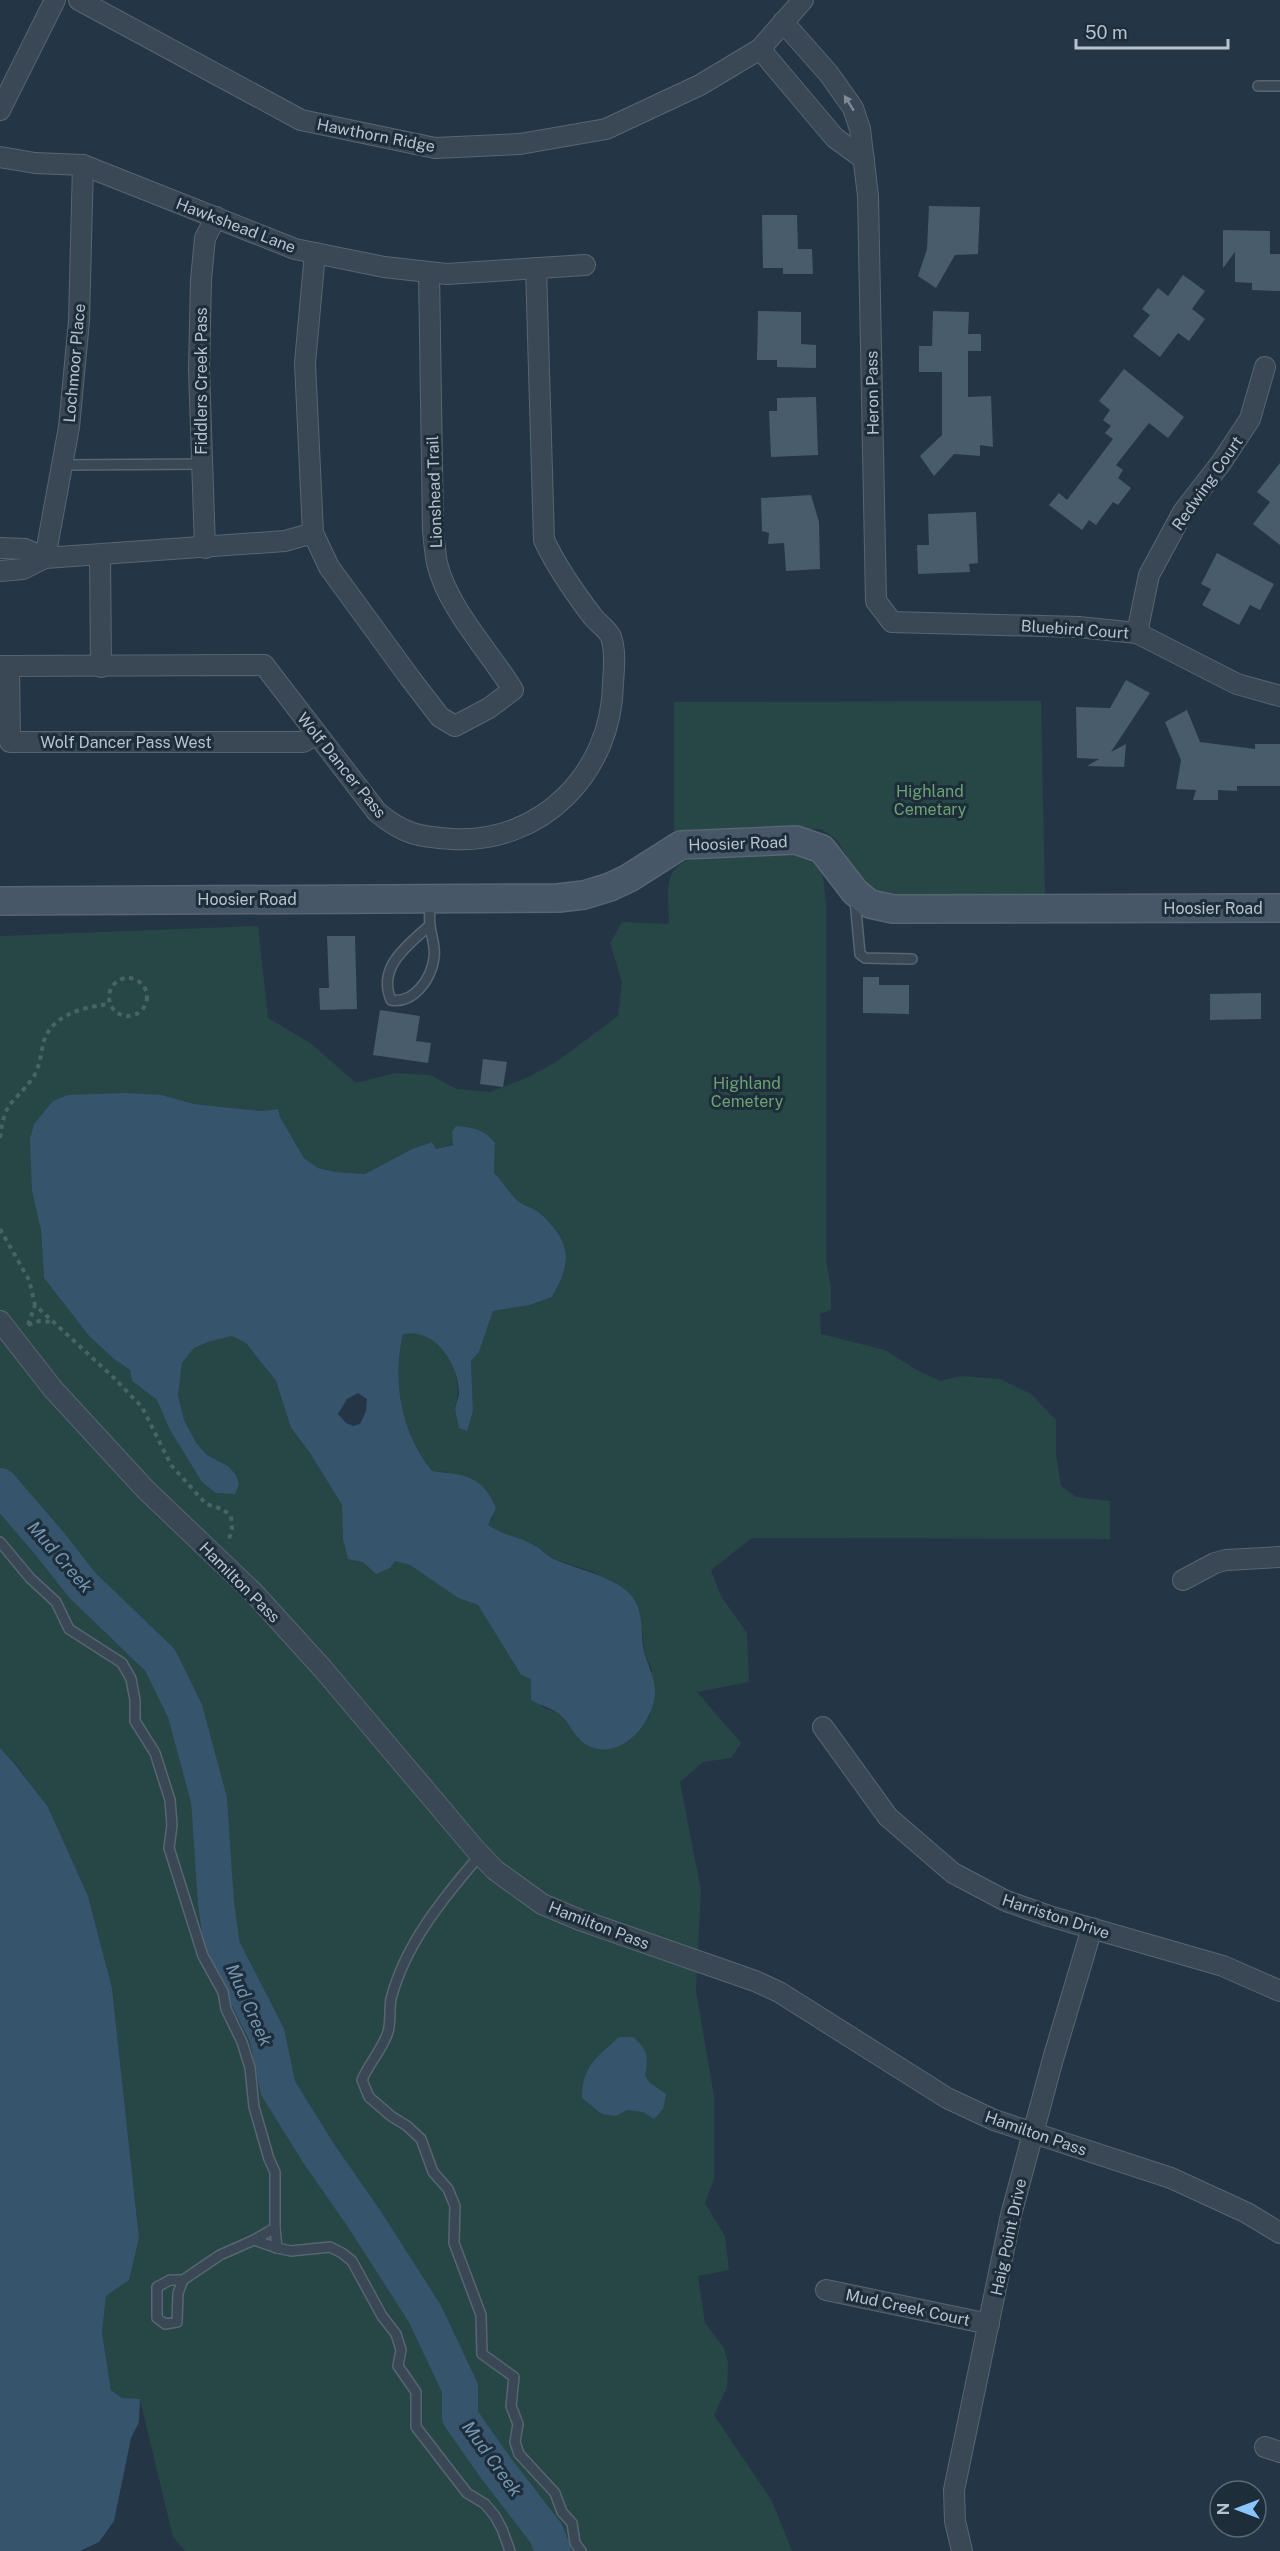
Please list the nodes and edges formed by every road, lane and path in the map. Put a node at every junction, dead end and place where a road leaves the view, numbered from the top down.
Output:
1 (55, 0) edge
2 (79, 0) edge
3 (803, 0) edge
4 (783, 22) junction
5 (760, 49) junction
6 (1258, 86) dead end
7 (1280, 86) edge
8 (0, 110) edge
9 (0, 157) edge
10 (864, 159) junction
11 (83, 165) junction
12 (216, 218) junction
13 (315, 253) junction
14 (585, 266) dead end
15 (536, 268) junction
16 (429, 272) junction
17 (1265, 367) dead end
18 (201, 464) junction
19 (62, 465) junction
20 (313, 533) junction
21 (0, 548) edge
22 (205, 548) junction
23 (100, 555) junction
24 (45, 558) junction
25 (0, 571) edge
26 (892, 622) joint
27 (1137, 633) junction
28 (5, 666) edge
29 (101, 666) junction
30 (1280, 696) edge
31 (317, 734) junction
32 (855, 892) junction
33 (430, 898) junction
34 (0, 901) edge
35 (1280, 908) edge
36 (430, 925) junction
37 (912, 959) dead end
38 (110, 1004) junction
39 (0, 1138) edge
40 (0, 1229) edge
41 (35, 1305) junction
42 (0, 1321) edge
43 (28, 1325) dead end
44 (0, 1542) edge
45 (1280, 1557) edge
46 (218, 1558) junction
47 (1183, 1580) dead end
48 (823, 1727) dead end
49 (480, 1855) junction
50 (1092, 1928) junction
51 (1280, 1991) edge
52 (1032, 2133) junction
53 (275, 2228) junction
54 (1280, 2234) edge
55 (254, 2240) junction
56 (277, 2248) junction
57 (183, 2280) junction
58 (826, 2290) dead end
59 (989, 2324) junction
60 (510, 2551) edge
61 (581, 2551) edge
62 (962, 2551) edge

1 - 8 street
2 - 5 street, Hawthorn Ridge
3 - 4 street, Hawthorn Ridge
4 - 5 street, Hawthorn Ridge
10 -> 4 street, Heron Pass
5 - 10 street
6 - 7 lane
9 - 11 street, Hawkshead Lane
10 - 26 street, Heron Pass
11 - 12 street, Hawkshead Lane
11 - 19 street, Lochmoor Place
12 - 13 street, Hawkshead Lane
12 - 18 street, Fiddlers Creek Pass
13 - 16 street, Hawkshead Lane
13 - 20 street
14 - 15 street, Hawkshead Lane
15 - 16 street, Hawkshead Lane
15 - 31 street, Wolf Dancer Pass
16 - 20 street, Lionshead Trail
17 - 27 street, Redwing Court
18 - 19 lane
18 - 22 street, Fiddlers Creek Pass
19 - 24 street, Lochmoor Place
20 - 22 street
21 - 24 street
22 - 23 street
23 - 24 street
23 - 29 street
24 - 25 street
26 - 27 street, Bluebird Court
27 - 30 street, Bluebird Court
28 - 29 street, Wolf Dancer Pass
28 - 31 street, Wolf Dancer Pass West
29 - 31 street, Wolf Dancer Pass
32 - 33 street, Hoosier Road
32 - 35 street, Hoosier Road
32 - 37 lane
33 - 34 street, Hoosier Road
33 - 36 lane
36 - 36 lane
38 - 38 path
38 - 39 path
40 - 41 path
41 - 43 path
41 - 46 path
42 - 46 street, Hamilton Pass
44 - 53 lane
45 - 47 street
46 - 49 street, Hamilton Pass
48 - 50 street, Harriston Drive
49 - 52 street, Hamilton Pass
49 - 61 lane
50 - 51 street, Harriston Drive
50 - 52 street, Haig Point Drive
52 - 54 street, Hamilton Pass
52 - 59 street, Haig Point Drive
53 - 55 lane
53 - 56 lane
55 - 56 lane
55 - 57 lane
56 - 60 lane
57 - 57 lane
58 - 59 street, Mud Creek Court
59 - 62 street, Haig Point Drive

